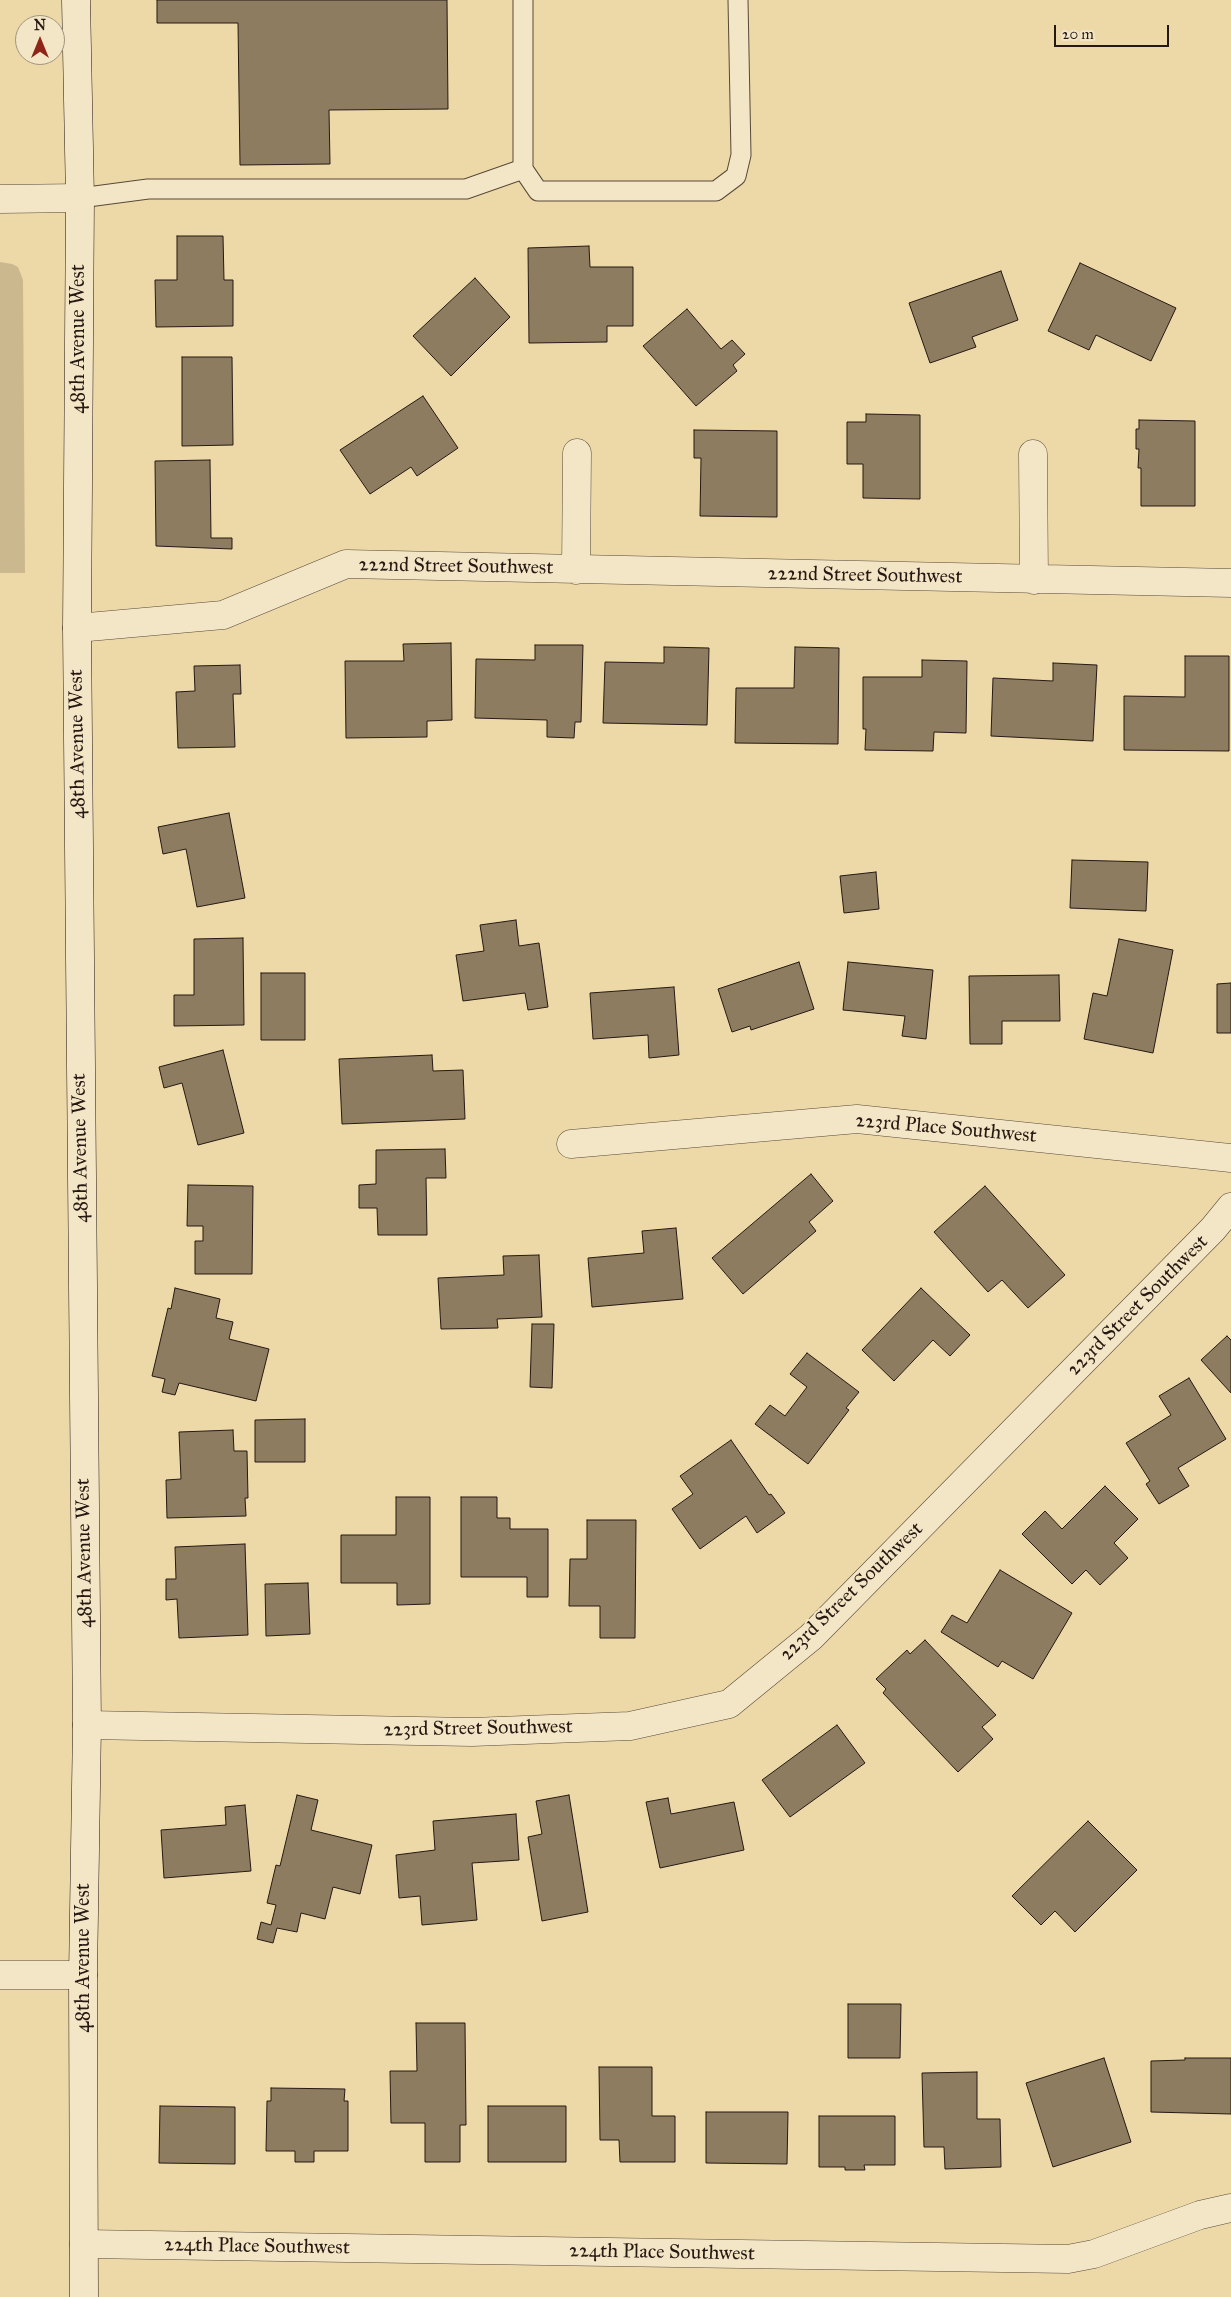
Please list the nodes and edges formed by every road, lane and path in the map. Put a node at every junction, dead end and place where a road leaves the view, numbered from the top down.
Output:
1 (76, 0) edge
2 (523, 0) edge
3 (738, 0) edge
4 (523, 169) junction
5 (80, 198) junction
6 (0, 200) edge
7 (577, 452) dead end
8 (1033, 454) dead end
9 (576, 570) junction
10 (1034, 580) junction
11 (1231, 583) edge
12 (77, 628) junction
13 (571, 1144) dead end
14 (1231, 1158) edge
15 (1231, 1207) edge
16 (87, 1725) junction
17 (0, 1975) edge
18 (83, 1975) junction
19 (1231, 2208) edge
20 (84, 2244) junction
21 (84, 2297) edge

1 - 5 street, 48th Avenue West
2 - 4 lane
3 - 4 lane
4 - 5 lane
5 - 6 street
5 - 12 street, 48th Avenue West
7 - 9 street, 222nd Street Southwest
8 - 10 street
9 - 10 street, 222nd Street Southwest
9 - 12 street, 222nd Street Southwest
10 - 11 street, 222nd Street Southwest
12 - 16 street, 48th Avenue West
13 - 14 street, 223rd Place Southwest
15 - 16 street, 223rd Street Southwest
16 - 18 street, 48th Avenue West
17 - 18 street
18 - 20 street, 48th Avenue West
19 - 20 street, 224th Place Southwest
20 - 21 street, 48th Avenue West

